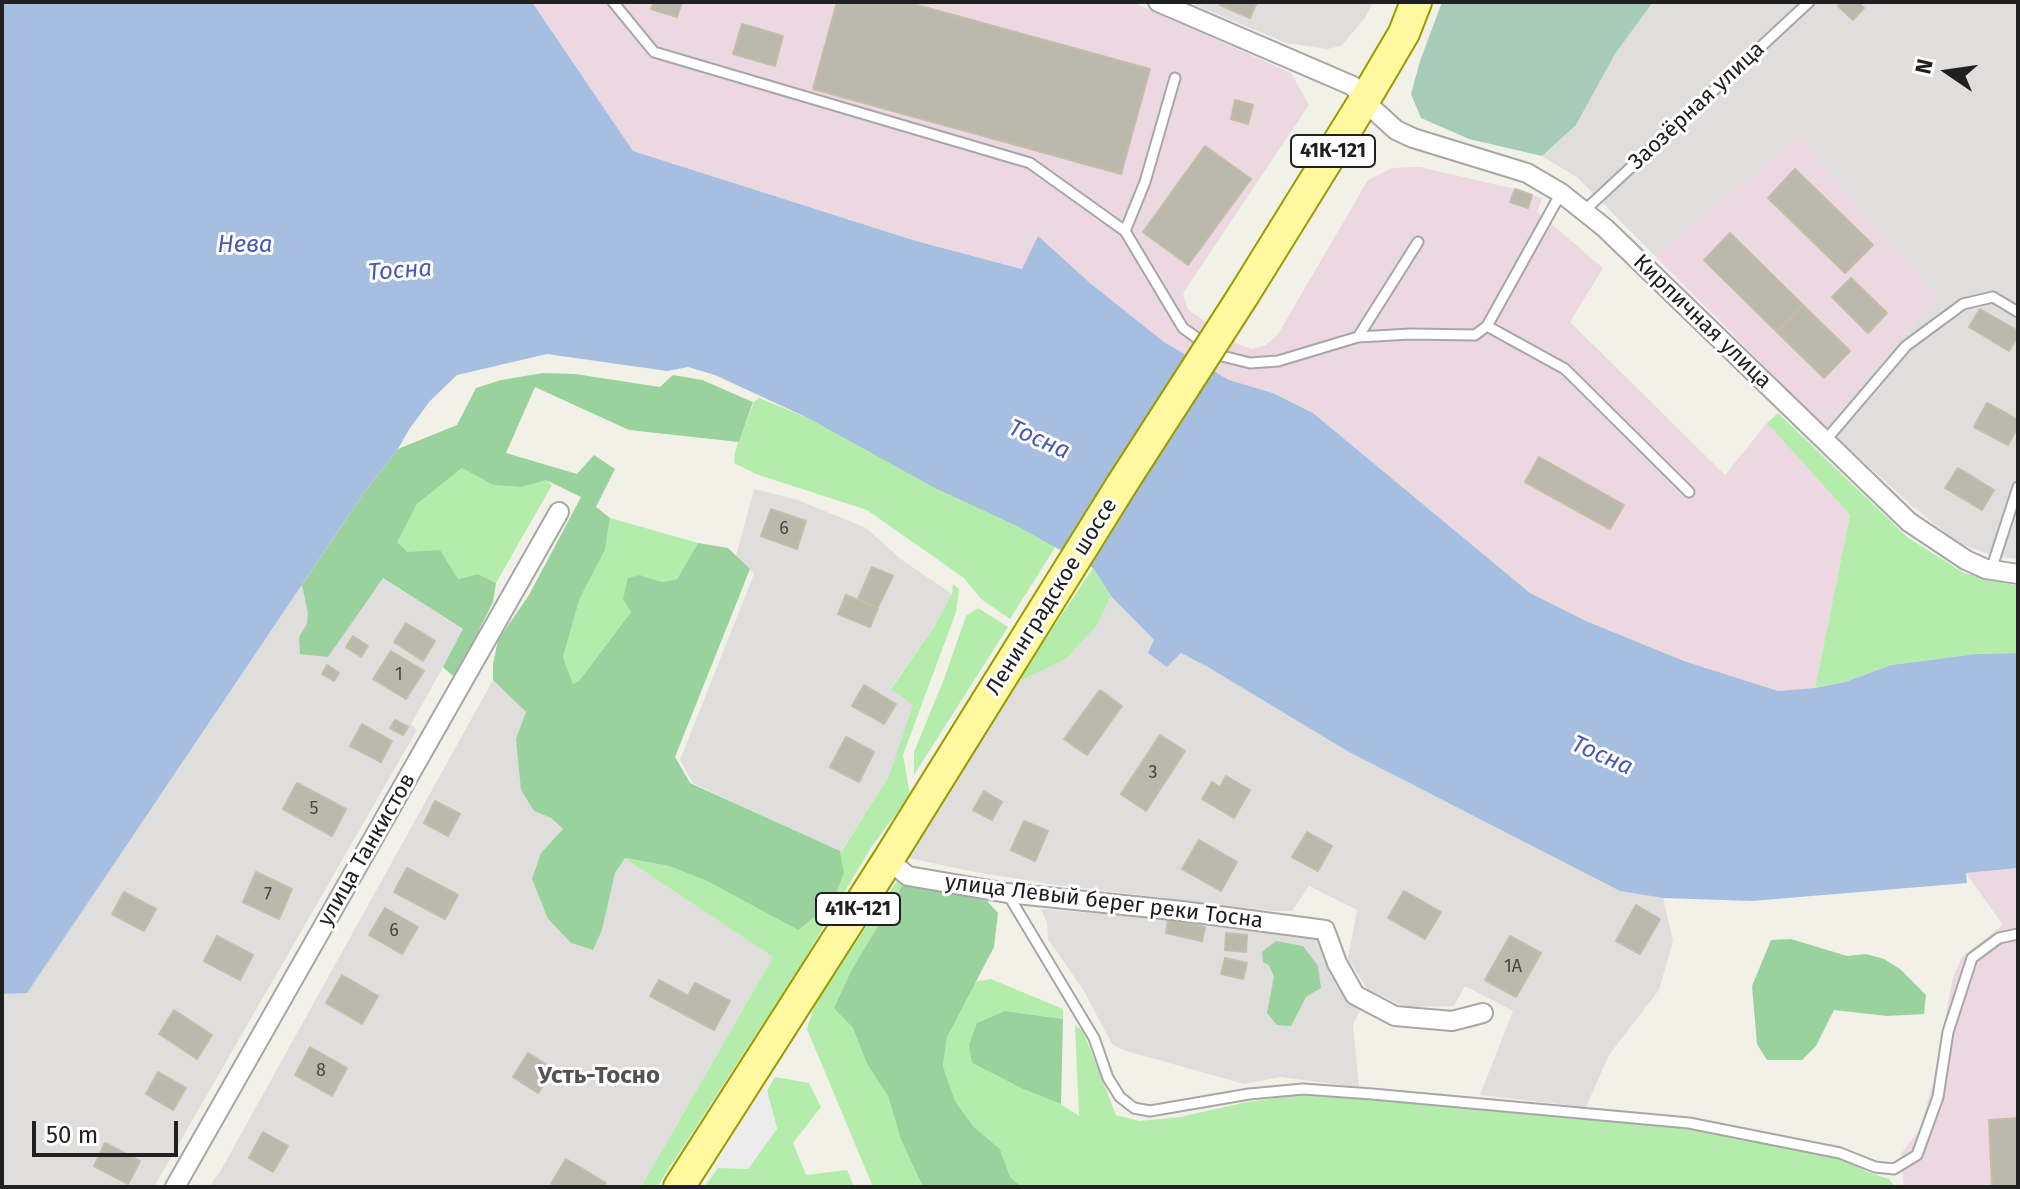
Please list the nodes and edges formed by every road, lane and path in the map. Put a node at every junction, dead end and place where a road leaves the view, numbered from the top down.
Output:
1 (613, 2) edge
2 (1416, 2) edge
3 (1809, 2) edge
4 (1168, 4) edge
5 (1175, 78) dead end
6 (1364, 101) junction
7 (1561, 193) junction
8 (1585, 210) junction
9 (1125, 231) junction
10 (1418, 242) dead end
11 (2018, 312) edge
12 (1487, 326) junction
13 (1358, 337) junction
14 (1825, 441) junction
15 (2018, 487) edge
16 (1689, 492) dead end
17 (559, 512) dead end
18 (1991, 570) junction
19 (2018, 574) edge
20 (888, 860) junction
21 (1007, 893) junction
22 (2018, 934) edge
23 (1483, 1013) dead end
24 (175, 1187) edge
25 (679, 1187) edge

1 - 9 lane
2 - 6 main road, Ленинградское шоссе / 41К-121
3 - 8 lane, Заозёрная улица
4 - 6 street, Кирпичная улица
5 - 9 lane
6 - 7 street, Кирпичная улица
6 - 20 main road, Ленинградское шоссе / 41К-121, bridge
7 - 8 street, Кирпичная улица
7 - 12 lane
8 - 14 street, Кирпичная улица
9 - 13 lane
10 - 13 lane
11 - 14 lane
12 - 13 lane
12 - 16 lane
14 - 18 street, Кирпичная улица
15 - 18 lane
17 - 24 street, улица Танкистов
18 - 19 street, Кирпичная улица
20 - 21 street, улица Левый берег реки Тосна
20 - 25 main road, Ленинградское шоссе / 41К-121
21 - 22 lane
21 - 23 street, улица Левый берег реки Тосна

